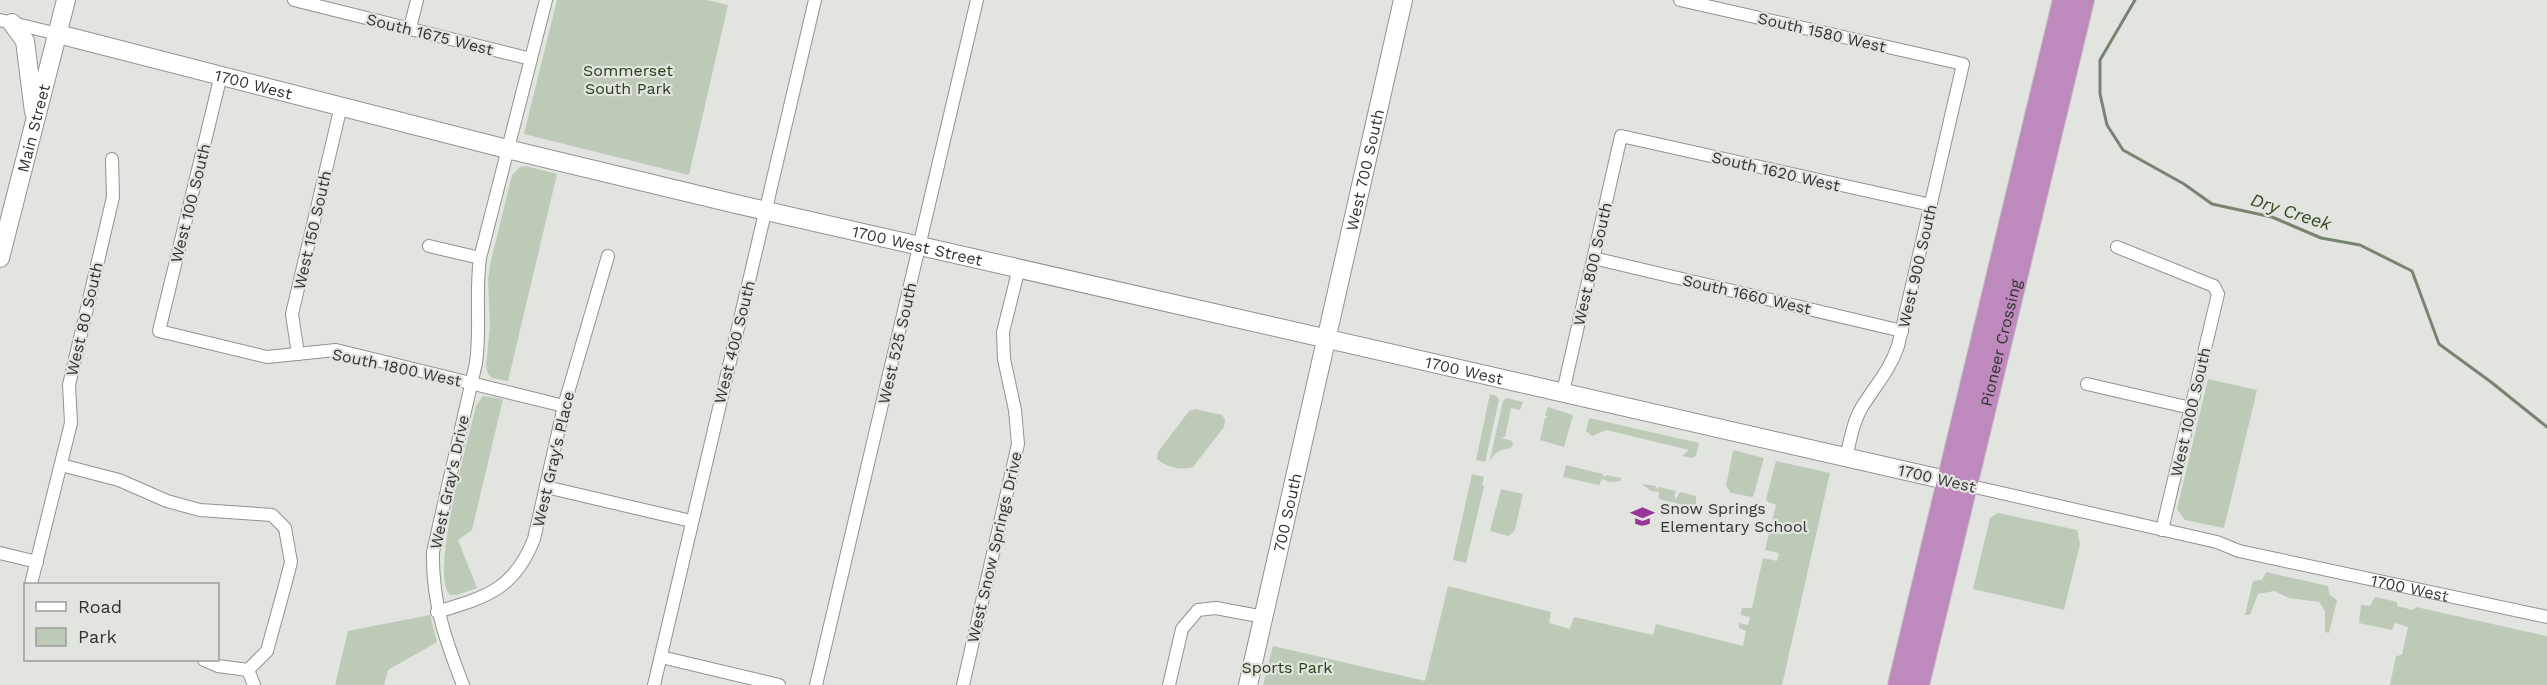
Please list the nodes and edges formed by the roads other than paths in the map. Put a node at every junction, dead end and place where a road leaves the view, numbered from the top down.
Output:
1 (66, 0) edge
2 (294, 0) edge
3 (417, 0) edge
4 (546, 0) edge
5 (814, 0) edge
6 (977, 0) edge
7 (1403, 0) edge
8 (1680, 0) edge
9 (2064, 0) edge
10 (2083, 0) edge
11 (6, 22) edge
12 (410, 28) junction
13 (58, 34) junction
14 (531, 60) junction
15 (1964, 64) joint
16 (221, 75) junction
17 (341, 106) junction
18 (35, 118) junction
19 (1622, 136) joint
20 (507, 149) junction
21 (112, 159) dead end
22 (1931, 206) junction
23 (766, 210) junction
24 (429, 246) dead end
25 (919, 246) junction
26 (2117, 247) dead end
27 (608, 256) dead end
28 (0, 258) edge
29 (480, 258) junction
30 (1593, 258) junction
31 (1019, 268) junction
32 (159, 331) joint
33 (1902, 331) junction
34 (1328, 339) junction
35 (298, 354) junction
36 (471, 383) junction
37 (2087, 384) dead end
38 (1563, 392) junction
39 (564, 406) junction
40 (2191, 408) junction
41 (1846, 458) junction
42 (61, 465) junction
43 (1957, 482) junction
44 (546, 487) junction
45 (691, 521) junction
46 (2162, 530) junction
47 (0, 553) edge
48 (37, 562) junction
49 (32, 583) edge
50 (437, 612) junction
51 (1264, 616) junction
52 (2547, 617) edge
53 (661, 657) junction
54 (206, 661) edge
55 (248, 670) junction
56 (254, 685) edge
57 (463, 685) edge
58 (654, 685) edge
59 (779, 685) edge
60 (816, 685) edge
61 (963, 685) edge
62 (1169, 685) edge
63 (1248, 685) edge
64 (1899, 685) edge
65 (1918, 685) edge

1 - 13 street, Main Street
2 - 12 street, South 1675 West
3 - 12 street
4 - 14 street, West Gray's Drive
5 - 23 street, West 400 South
6 - 25 street, West 525 South
7 - 34 street, West 700 South
8 - 15 street, South 1580 West
9 - 43 highway, Pioneer Crossing
10 - 43 highway, Pioneer Crossing
11 - 13 street, 1700 West
11 - 18 street
12 - 14 street, South 1675 West
13 - 16 street, 1700 West
13 - 18 street, Main Street
14 - 20 street, West Gray's Drive
15 - 22 street, West 900 South
16 - 17 street, 1700 West
16 - 32 street, West 100 South
17 - 20 street, 1700 West
17 - 35 street, West 150 South
18 - 28 street, Main Street
19 - 22 street, South 1620 West
19 - 30 street, West 800 South
20 - 23 street, 1700 West Street
20 - 29 street, West Gray's Drive
21 - 42 street, West 80 South
22 - 33 street, West 900 South
23 - 25 street, 1700 West Street
23 - 45 street, West 400 South
24 - 29 street
25 - 31 street, 1700 West Street
25 - 60 street, West 525 South
26 - 40 street, West 1000 South
27 - 39 street, West Gray's Place
29 - 36 street, West Gray's Drive
30 - 33 street, South 1660 West
30 - 38 street, West 800 South
31 - 34 street, 1700 West Street
31 - 61 street, West Snow Springs Drive
32 - 35 street, South 1800 West
33 - 41 street, West 900 South
34 - 38 street, 1700 West
34 - 51 street, 700 South
35 - 36 street, South 1800 West
36 - 39 street, South 1800 West
36 - 50 street, West Gray's Drive
37 - 40 street
38 - 41 street, 1700 West
39 - 44 street, West Gray's Place
40 - 46 street, West 1000 South
41 - 43 street, 1700 West
42 - 48 street, West 80 South
42 - 55 street
43 - 46 street, 1700 West
43 - 64 highway
43 - 65 highway, Pioneer Crossing
44 - 45 street
44 - 50 street, West Gray's Place
45 - 53 street, West 400 South
46 - 52 street, 1700 West
47 - 48 street
48 - 49 street, West 80 South
50 - 57 street, West Gray's Drive
51 - 62 street
51 - 63 street, 700 South
53 - 58 street, West 400 South
53 - 59 street
54 - 55 street
55 - 56 street

